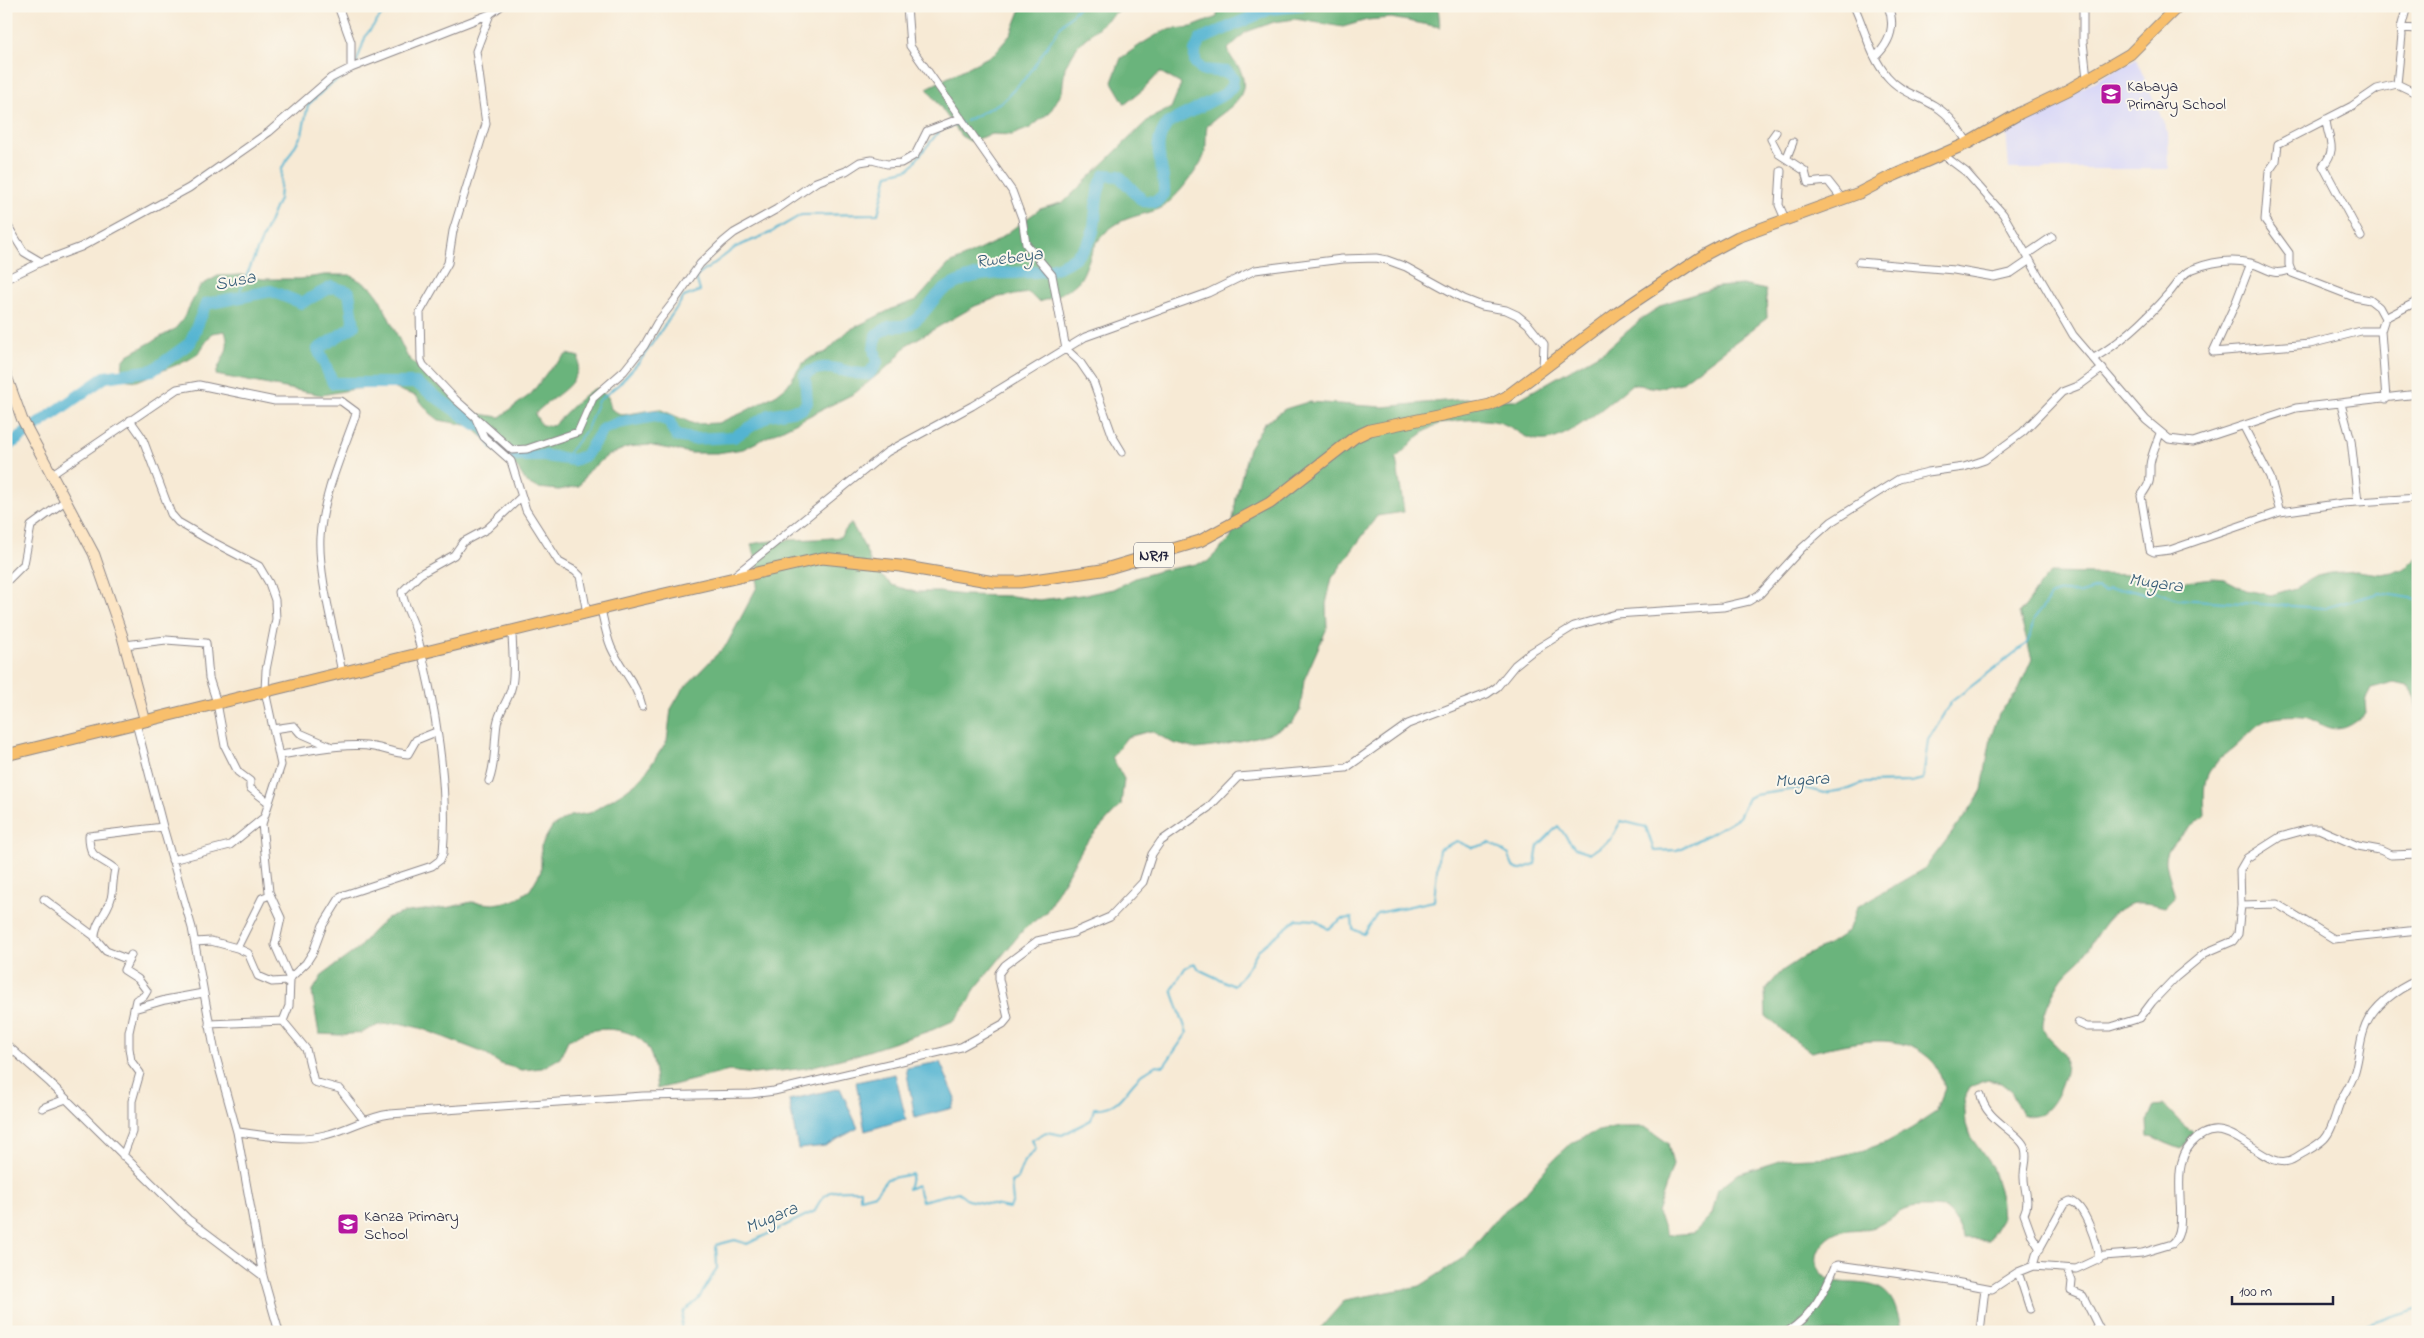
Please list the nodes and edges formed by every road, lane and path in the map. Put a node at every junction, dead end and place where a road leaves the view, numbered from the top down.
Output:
1 (338, 6) edge
2 (501, 6) edge
3 (907, 6) edge
4 (1854, 6) edge
5 (1888, 6) edge
6 (2083, 6) edge
7 (2178, 6) edge
8 (2407, 6) edge
9 (490, 14) junction
10 (2401, 28) junction
11 (2418, 29) edge
12 (1875, 57) junction
13 (354, 66) junction
14 (2087, 78) junction
15 (2397, 84) junction
16 (2418, 94) edge
17 (961, 118) junction
18 (2326, 120) junction
19 (1776, 132) dead end
20 (1793, 142) dead end
21 (1968, 144) junction
22 (1942, 154) junction
23 (1787, 158) junction
24 (1781, 171) dead end
25 (1843, 200) junction
26 (1786, 221) junction
27 (6, 223) edge
28 (2052, 237) dead end
29 (2361, 237) dead end
30 (2029, 257) junction
31 (41, 262) junction
32 (1859, 262) dead end
33 (2251, 263) junction
34 (2290, 270) junction
35 (6, 279) edge
36 (2418, 301) edge
37 (2385, 318) junction
38 (2381, 331) junction
39 (1066, 349) junction
40 (2094, 358) junction
41 (2103, 368) junction
42 (1543, 369) junction
43 (6, 375) edge
44 (2418, 394) edge
45 (2386, 399) junction
46 (2341, 404) junction
47 (476, 419) junction
48 (130, 420) junction
49 (2244, 427) junction
50 (2160, 433) junction
51 (1122, 452) dead end
52 (51, 476) junction
53 (522, 497) junction
54 (2418, 498) edge
55 (65, 501) junction
56 (2358, 502) junction
57 (2280, 512) junction
58 (732, 578) junction
59 (6, 582) edge
60 (601, 609) junction
61 (587, 613) junction
62 (512, 631) junction
63 (124, 644) junction
64 (421, 654) junction
65 (342, 672) junction
66 (265, 691) junction
67 (217, 703) junction
68 (642, 706) dead end
69 (140, 722) junction
70 (273, 729) junction
71 (436, 732) junction
72 (332, 747) junction
73 (6, 755) edge
74 (280, 755) junction
75 (489, 781) dead end
76 (268, 802) junction
77 (262, 819) junction
78 (162, 828) junction
79 (2418, 854) edge
80 (172, 860) junction
81 (270, 895) junction
82 (44, 899) dead end
83 (2241, 904) junction
84 (2418, 930) edge
85 (94, 936) junction
86 (195, 942) junction
87 (236, 948) junction
88 (290, 979) junction
89 (2418, 980) edge
90 (203, 993) junction
91 (134, 1009) junction
92 (283, 1021) junction
93 (2078, 1023) dead end
94 (209, 1024) junction
95 (6, 1044) edge
96 (1981, 1095) dead end
97 (66, 1099) junction
98 (42, 1108) dead end
99 (364, 1120) junction
100 (237, 1132) junction
101 (124, 1156) junction
102 (2040, 1249) junction
103 (2099, 1260) junction
104 (2033, 1266) junction
105 (2067, 1269) junction
106 (2018, 1272) junction
107 (263, 1276) junction
108 (1985, 1288) junction
109 (2030, 1309) dead end
110 (279, 1332) edge
111 (1787, 1332) edge
112 (1980, 1332) edge
113 (2101, 1332) edge

1 - 13 street
2 - 9 street
3 - 17 street
4 - 12 street
5 - 12 street
6 - 14 street
7 - 14 main road, NR17
8 - 10 street
9 - 13 street
9 - 47 street
10 - 11 street
10 - 15 street
12 - 21 street
13 - 31 street
14 - 21 main road, NR17
15 - 16 street
15 - 18 street
17 - 39 street
17 - 47 street
18 - 29 street
18 - 34 street
19 - 23 street
20 - 23 street
21 - 22 main road, NR17
22 - 25 main road, NR17
22 - 30 street
23 - 25 street
24 - 26 street
25 - 26 main road, NR17
26 - 42 main road, NR17
27 - 31 street
28 - 30 street
30 - 32 street
30 - 40 street
31 - 35 street
33 - 34 street
33 - 38 street
33 - 40 street
34 - 37 street
36 - 37 street
37 - 38 street
38 - 45 street
39 - 42 street
39 - 51 street
39 - 58 street
40 - 41 street
41 - 50 street
41 - 99 street
42 - 58 main road, NR17
43 - 52 main road
44 - 45 street
45 - 46 street
46 - 49 street
46 - 56 street
47 - 53 street
48 - 52 street
48 - 65 street
48 - 66 street
49 - 50 street
49 - 57 street
50 - 57 street
52 - 55 main road
53 - 61 street
53 - 64 street
54 - 56 street
55 - 59 street
55 - 63 main road
56 - 57 street
58 - 60 main road, NR17
60 - 61 main road, NR17
60 - 68 street
61 - 62 main road, NR17
62 - 64 main road, NR17
62 - 75 street
63 - 67 street
63 - 69 main road
64 - 65 main road, NR17
64 - 71 street
65 - 66 main road, NR17
66 - 67 main road, NR17
66 - 70 street
67 - 69 main road, NR17
67 - 76 street
69 - 73 main road, NR17
69 - 78 street
70 - 72 street
70 - 74 street
71 - 72 street
71 - 88 street
72 - 74 street
74 - 76 street
76 - 77 street
77 - 80 street
77 - 81 street
78 - 80 street
78 - 85 street
79 - 83 street
80 - 86 street
81 - 87 street
81 - 88 street
82 - 85 street
83 - 84 street
83 - 93 street
85 - 91 street
86 - 87 street
86 - 90 street
87 - 88 street
88 - 92 street
89 - 103 street
90 - 91 street
90 - 94 street
91 - 101 street
92 - 94 street
92 - 99 street
94 - 100 street
95 - 97 street
96 - 102 street
97 - 98 street
97 - 101 street
99 - 100 street
100 - 107 street
101 - 107 street
102 - 103 street
102 - 104 street
103 - 105 street
104 - 105 street
104 - 106 street
105 - 113 street
106 - 108 street
106 - 109 street
107 - 110 street
108 - 111 street
108 - 112 street

